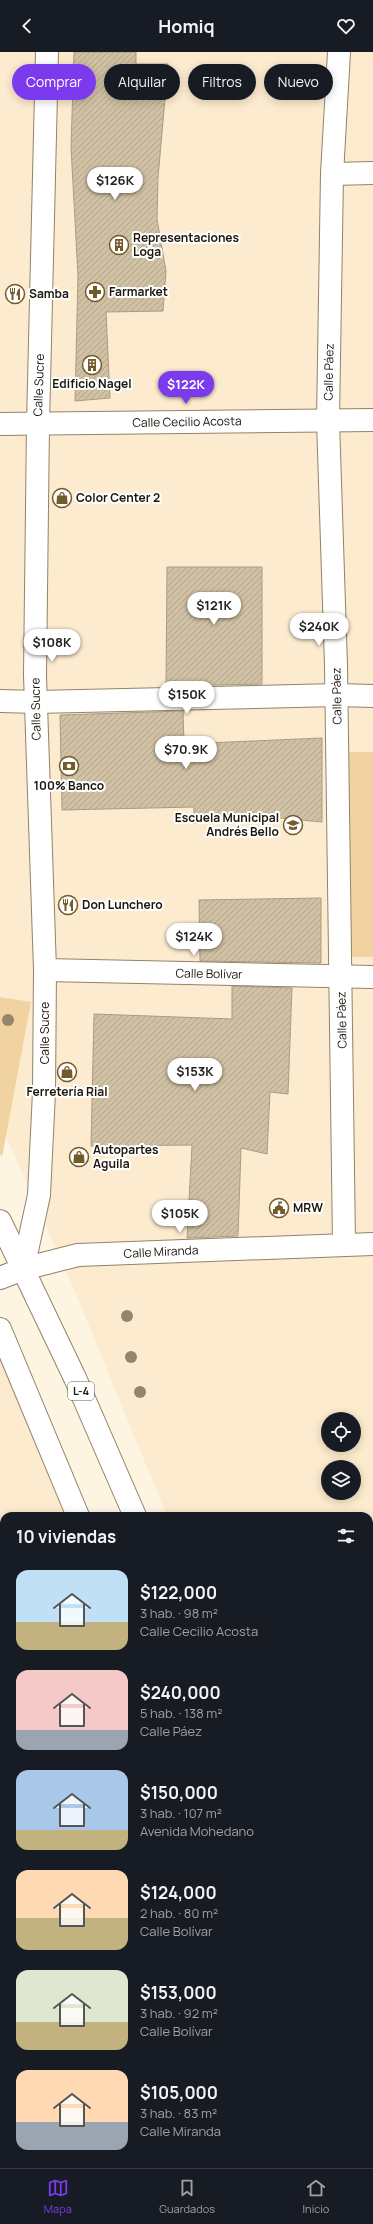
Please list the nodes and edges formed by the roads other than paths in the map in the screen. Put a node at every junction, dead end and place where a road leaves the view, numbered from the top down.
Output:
1 (48, 52) edge
2 (339, 52) edge
3 (373, 173) edge
4 (332, 174) junction
5 (373, 420) edge
6 (328, 421) junction
7 (0, 424) edge
8 (38, 424) junction
9 (337, 695) junction
10 (373, 696) edge
11 (0, 700) edge
12 (36, 702) junction
13 (45, 970) junction
14 (341, 977) junction
15 (373, 977) edge
16 (0, 1221) edge
17 (344, 1244) junction
18 (373, 1244) edge
19 (23, 1269) junction
20 (0, 1278) edge
21 (0, 1329) edge
22 (76, 1512) edge
23 (133, 1512) edge

1 - 8 street, Calle Sucre
2 - 4 street, Calle Páez
3 - 4 street
4 - 6 street, Calle Páez
5 - 6 street, Calle Cecilio Acosta
6 - 8 street, Calle Cecilio Acosta
6 - 9 street, Calle Páez
7 - 8 street, Calle Cecilio Acosta
8 - 12 street, Calle Sucre
9 - 10 street
9 - 12 street
9 - 14 street, Calle Páez
11 - 12 street
12 - 13 street, Calle Sucre
13 - 14 street, Calle Bolívar
13 - 19 street, Calle Sucre
14 - 15 street, Calle Bolívar
14 - 17 street, Calle Páez
16 - 19 street, L-4
17 - 18 street, Calle Miranda
17 - 19 street, Calle Miranda
19 - 20 street, Calle Miranda
19 - 23 street, L-4
21 - 22 street

